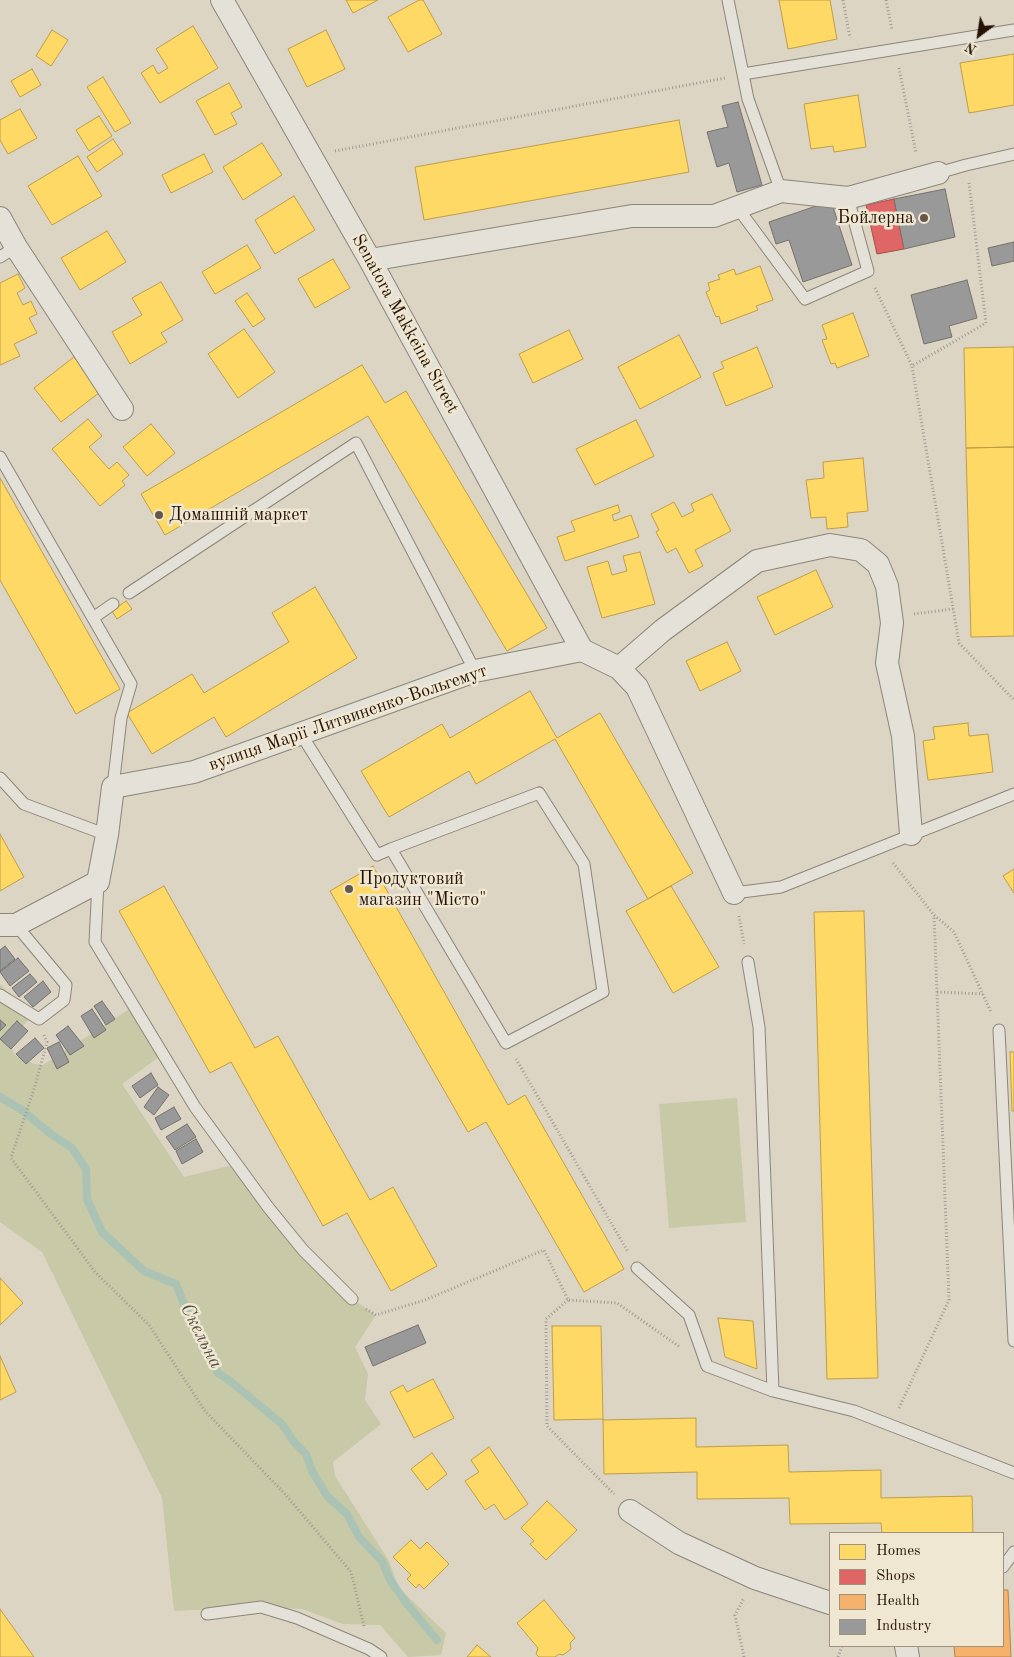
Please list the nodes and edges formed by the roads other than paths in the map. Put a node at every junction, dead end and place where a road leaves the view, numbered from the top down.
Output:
1 (222, 0) edge
2 (728, 0) edge
3 (1014, 30) edge
4 (743, 74) junction
5 (1014, 154) edge
6 (930, 176) joint
7 (780, 191) junction
8 (848, 198) junction
9 (737, 207) junction
10 (0, 218) edge
11 (8, 252) edge
12 (370, 260) junction
13 (122, 409) dead end
14 (0, 457) edge
15 (129, 593) dead end
16 (113, 604) dead end
17 (93, 618) junction
18 (582, 650) junction
19 (619, 668) junction
20 (475, 671) junction
21 (301, 734) junction
22 (0, 778) edge
23 (113, 788) junction
24 (1014, 794) edge
25 (911, 834) junction
26 (107, 835) junction
27 (391, 849) junction
28 (98, 882) junction
29 (734, 893) joint
30 (8, 925) edge
31 (748, 962) road end
32 (0, 995) edge
33 (999, 1030) road end
34 (637, 1268) road end
35 (352, 1299) road end
36 (1014, 1342) edge
37 (773, 1391) junction
38 (1014, 1473) edge
39 (630, 1511) road end
40 (1014, 1552) edge
41 (1004, 1566) edge
42 (829, 1603) edge
43 (207, 1614) dead end
44 (381, 1657) edge

1 - 12 street, Senatora Makkeina Street
2 - 4 lane
3 - 4 lane
4 - 7 lane
5 - 6 lane
6 - 8 street
7 - 8 street
7 - 9 street
8 - 9 lane
9 - 12 street
10 - 11 street
11 - 13 street
12 - 18 street, Senatora Makkeina Street
14 - 17 lane
15 - 20 lane
16 - 17 lane
17 - 23 lane
18 - 19 street
18 - 20 street, вулиця Марії Литвиненко-Вольгемут
19 - 25 street
19 - 29 street
20 - 21 street, вулиця Марії Литвиненко-Вольгемут
21 - 23 street, вулиця Марії Литвиненко-Вольгемут
21 - 27 lane
22 - 26 lane
23 - 26 street
24 - 25 lane
25 - 29 lane
26 - 28 street
27 - 27 lane
28 - 30 street
28 - 35 lane
30 - 32 lane
31 - 37 lane
33 - 36 lane
34 - 37 lane
37 - 38 lane
39 - 42 street
40 - 41 lane
43 - 44 lane

